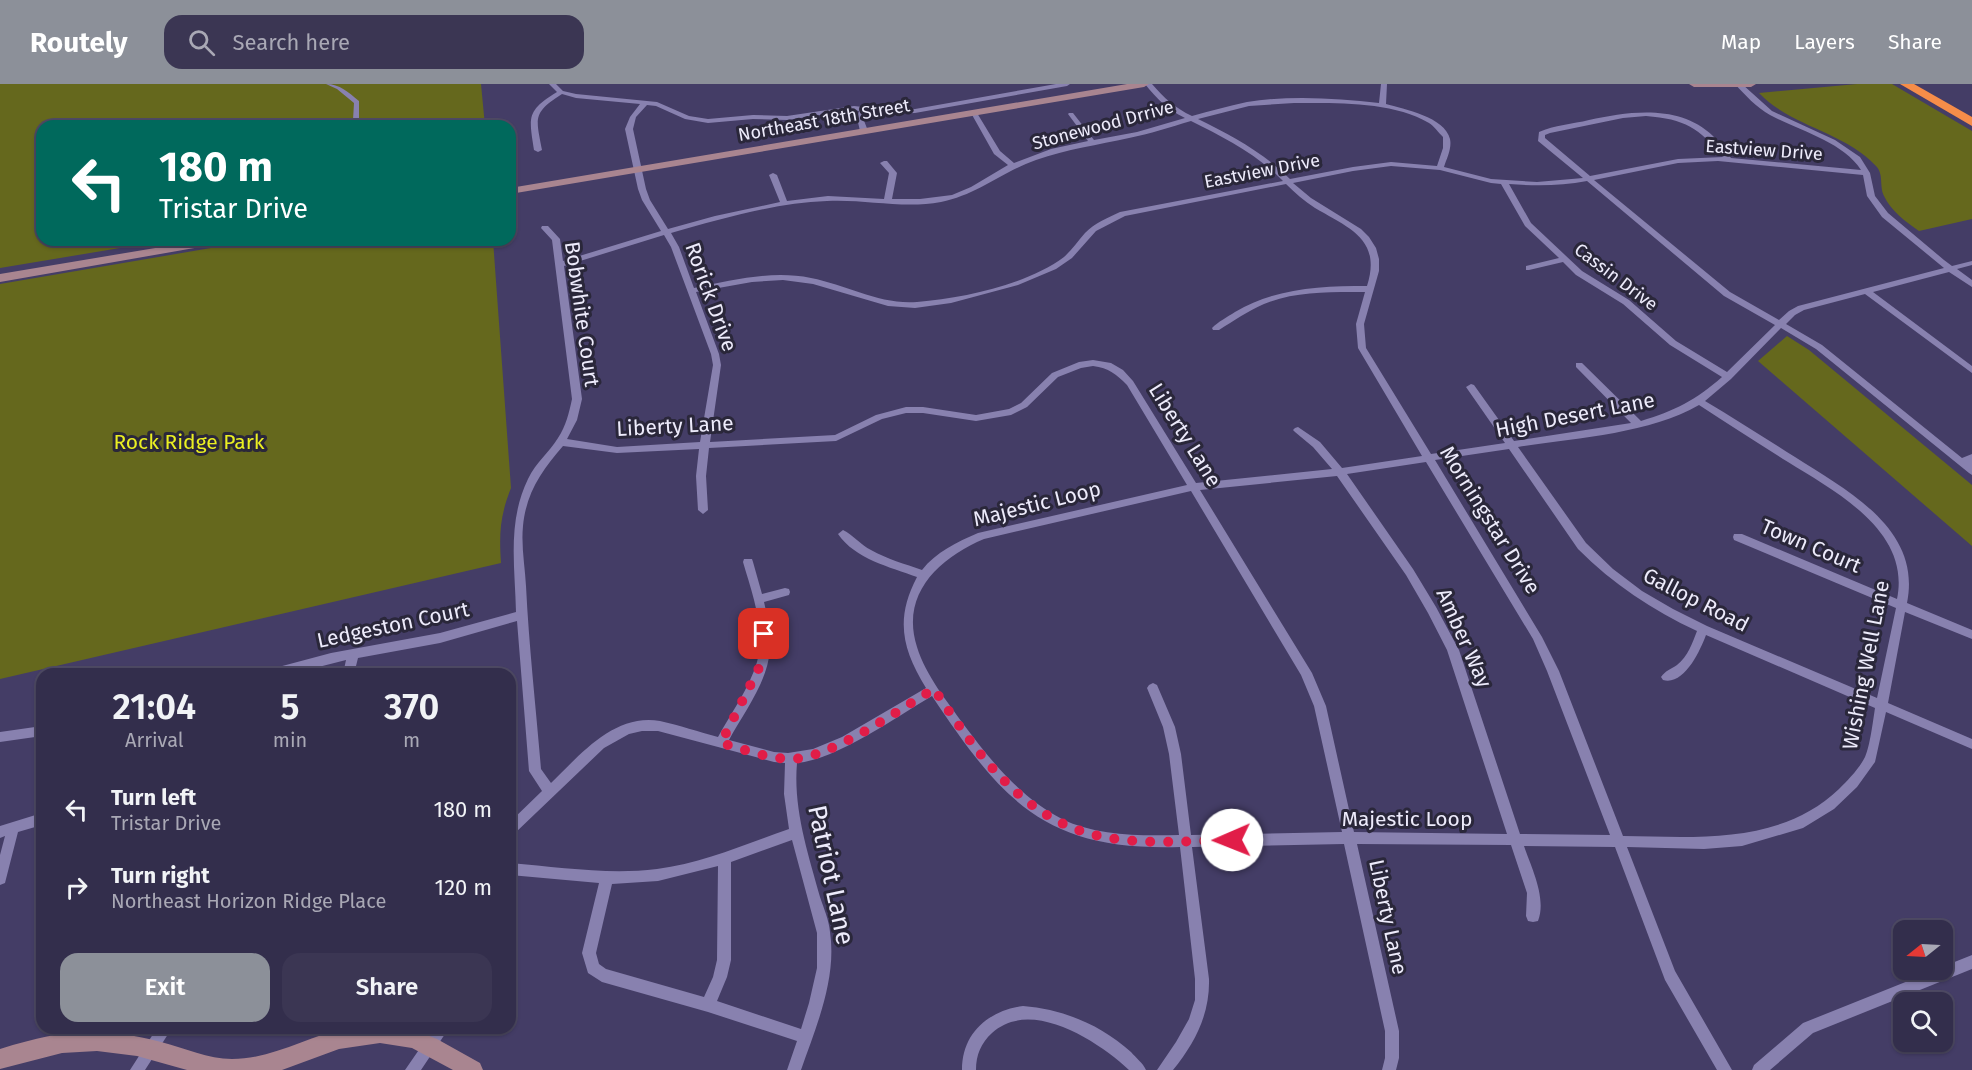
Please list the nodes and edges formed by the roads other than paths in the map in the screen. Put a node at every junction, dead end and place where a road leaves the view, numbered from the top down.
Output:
1 (329, 84) edge
2 (552, 84) edge
3 (1067, 84) edge
4 (1146, 84) edge
5 (1384, 84) edge
6 (1694, 84) edge
7 (1739, 84) edge
8 (1751, 84) edge
9 (1906, 84) edge
10 (1916, 84) edge
11 (561, 92) junction
12 (646, 102) junction
13 (1383, 106) junction
14 (864, 108) junction
15 (974, 113) junction
16 (1071, 114) dead end
17 (1972, 115) edge
18 (1190, 118) junction
19 (355, 120) edge
20 (1972, 122) edge
21 (864, 131) junction
22 (1092, 142) junction
23 (538, 150) dead end
24 (1728, 159) junction
25 (884, 163) dead end
26 (1013, 166) junction
27 (1440, 168) junction
28 (638, 170) junction
29 (1866, 173) junction
30 (773, 175) dead end
31 (1588, 178) junction
32 (1288, 181) junction
33 (1504, 183) junction
34 (516, 190) edge
35 (888, 199) junction
36 (784, 204) junction
37 (545, 228) dead end
38 (668, 232) junction
39 (188, 246) edge
40 (1564, 260) junction
41 (1972, 263) edge
42 (560, 264) junction
43 (1529, 268) dead end
44 (1950, 268) junction
45 (0, 278) edge
46 (1972, 284) edge
47 (1368, 289) junction
48 (691, 291) junction
49 (1866, 291) junction
50 (1779, 324) junction
51 (1216, 328) dead end
52 (1579, 365) dead end
53 (1972, 370) edge
54 (1728, 377) junction
55 (1471, 387) dead end
56 (1699, 401) junction
57 (1640, 425) junction
58 (1298, 430) dead end
59 (561, 442) junction
60 (706, 444) junction
61 (1512, 446) junction
62 (1972, 457) edge
63 (1428, 458) junction
64 (1969, 468) edge
65 (1339, 472) junction
66 (1194, 487) junction
67 (703, 510) dead end
68 (843, 534) dead end
69 (1738, 537) dead end
70 (748, 562) dead end
71 (923, 575) junction
72 (785, 592) dead end
73 (758, 600) junction
74 (1901, 606) junction
75 (522, 615) junction
76 (1703, 629) junction
77 (1972, 635) edge
78 (353, 654) junction
79 (294, 668) edge
80 (350, 668) edge
81 (1667, 677) dead end
82 (1153, 688) dead end
83 (934, 689) junction
84 (1882, 708) junction
85 (36, 732) edge
86 (0, 737) edge
87 (721, 743) junction
88 (1972, 744) edge
89 (790, 759) junction
90 (550, 792) junction
91 (36, 821) edge
92 (516, 824) edge
93 (6, 830) edge
94 (796, 833) junction
95 (1351, 838) junction
96 (1516, 839) junction
97 (1185, 841) junction
98 (1619, 841) junction
99 (725, 857) junction
100 (516, 869) edge
101 (607, 877) junction
102 (0, 879) edge
103 (1533, 916) dead end
104 (1972, 962) edge
105 (708, 1005) junction
106 (161, 1034) edge
107 (357, 1034) edge
108 (393, 1034) edge
109 (438, 1034) edge
110 (805, 1037) junction
111 (428, 1047) junction
112 (151, 1049) junction
113 (0, 1059) edge
114 (137, 1070) edge
115 (412, 1070) edge
116 (473, 1070) edge
117 (794, 1070) edge
118 (969, 1070) edge
119 (1139, 1070) edge
120 (1164, 1070) edge
121 (1389, 1070) edge
122 (1725, 1070) edge
123 (1759, 1070) edge

1 - 19 street
2 - 11 street
3 - 14 street
4 - 15 main road, Northeast 18th Street
4 - 18 street, Morningstar Drive
5 - 13 street
6 - 7 main road
7 - 8 main road
7 - 29 street
9 - 20 highway
10 - 17 highway
11 - 12 street
11 - 23 street
12 - 14 street
12 - 28 street, Rorick Drive
13 - 18 street, Stonewood Drrive
13 - 27 street, Stonewood Drrive
14 - 21 street
15 - 21 main road, Northeast 18th Street
15 - 26 street
16 - 22 street
18 - 22 street, Stonewood Drrive
18 - 32 street, Morningstar Drive
21 - 28 main road, Northeast 18th Street
22 - 26 street, Stonewood Drrive
24 - 29 street, Eastview Drive
24 - 31 street, Eastview Drive
24 - 31 street
25 - 35 street
26 - 35 street, Stonewood Drrive
27 - 32 street, Eastview Drive
27 - 33 street, Eastview Drive
28 - 34 main road, Northeast 18th Street
28 - 38 street, Rorick Drive
29 - 44 street
30 - 36 street
31 - 33 street, Eastview Drive
31 - 50 street
32 - 47 street, Morningstar Drive
32 - 48 street, Eastview Drive
33 - 40 street, Cassin Drive
35 - 36 street, Stonewood Drrive
36 - 38 street, Stonewood Drrive
37 - 42 street, Bobwhite Court
38 - 42 street, Stonewood Drrive
38 - 48 street, Rorick Drive
39 - 45 main road
40 - 43 street
40 - 54 street, Cassin Drive
41 - 44 street, High Desert Lane
42 - 59 street, Bobwhite Court
44 - 46 street
44 - 49 street, High Desert Lane
47 - 51 street
47 - 63 street, Morningstar Drive
48 - 60 street, Rorick Drive
49 - 50 street, High Desert Lane
49 - 53 street
50 - 54 street, High Desert Lane
50 - 64 street
52 - 57 street
54 - 56 street, High Desert Lane
55 - 61 street, Gallop Road
56 - 57 street, High Desert Lane
56 - 74 street, Wishing Well Lane
57 - 61 street, High Desert Lane
58 - 65 street, Amber Way
59 - 60 street, Liberty Lane
59 - 75 street, Bobwhite Court
60 - 66 street, Liberty Lane
60 - 67 street, Rorick Drive
61 - 63 street, High Desert Lane
61 - 76 street, Gallop Road
62 - 64 street
63 - 65 street, Majestic Loop
63 - 98 street, Morningstar Drive
65 - 66 street, Majestic Loop
65 - 96 street, Amber Way
66 - 71 street, Majestic Loop
66 - 95 street, Liberty Lane
68 - 71 street
69 - 74 street, Town Court
70 - 73 street
71 - 83 street, Majestic Loop
72 - 73 street
73 - 87 street
74 - 77 street, Town Court
74 - 84 street, Wishing Well Lane
75 - 78 street, Ledgeston Court
75 - 90 street, Bobwhite Court
76 - 81 street
76 - 84 street, Gallop Road
78 - 79 street, Ledgeston Court
78 - 80 street
82 - 97 street
83 - 89 street
83 - 97 street, Majestic Loop
84 - 88 street, Gallop Road
84 - 98 street, Wishing Well Lane
85 - 86 street
87 - 89 street
87 - 90 street
89 - 94 street, Patriot Lane
90 - 92 street
91 - 93 street
93 - 102 street
94 - 99 street
94 - 110 street, Patriot Lane
95 - 96 street, Majestic Loop
95 - 97 street, Majestic Loop
95 - 121 street, Liberty Lane
96 - 98 street, Majestic Loop
96 - 103 street, Amber Way
97 - 120 street
98 - 122 street, Morningstar Drive
99 - 101 street
99 - 105 street
100 - 101 street
101 - 105 street
104 - 123 street
105 - 110 street
106 - 112 street
107 - 112 main road
108 - 111 main road
109 - 111 street
110 - 117 street, Patriot Lane
111 - 115 street
111 - 116 main road
112 - 113 main road
112 - 114 street
118 - 119 street

